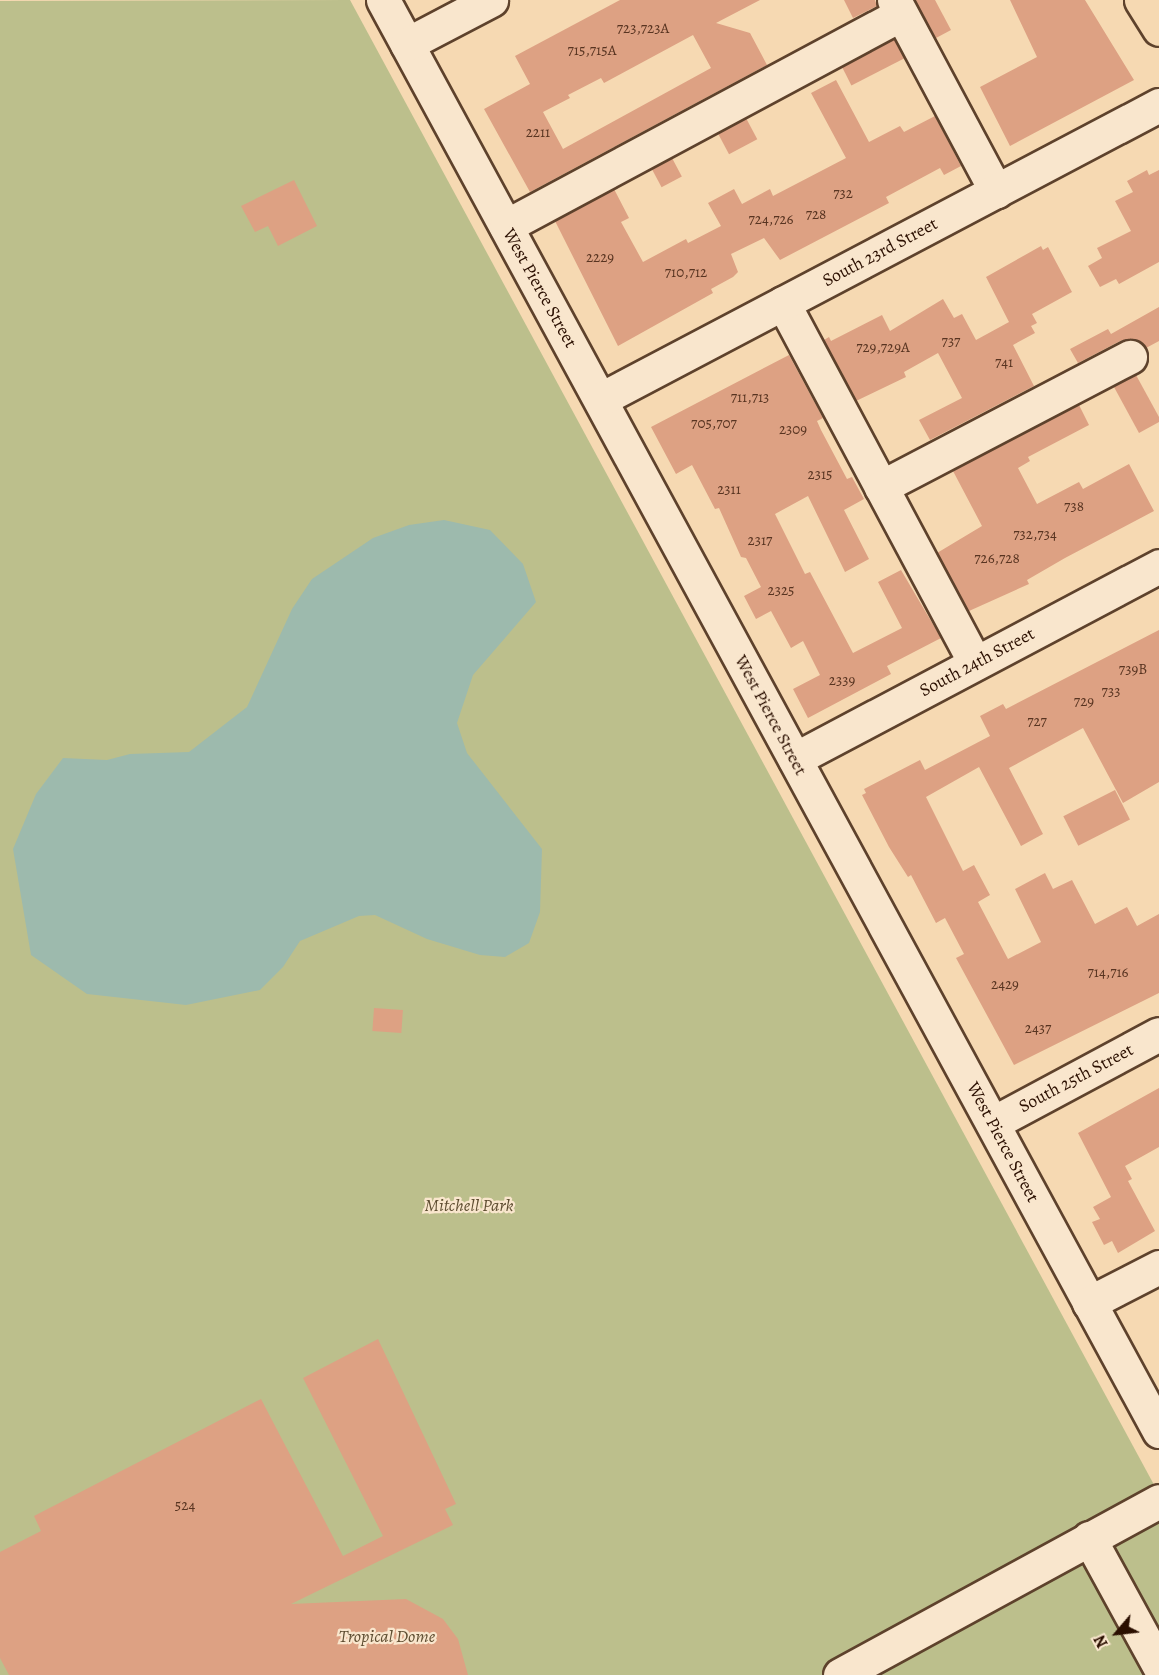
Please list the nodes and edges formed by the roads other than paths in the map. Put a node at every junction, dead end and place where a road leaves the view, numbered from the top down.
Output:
1 (383, 0) edge
2 (490, 0) edge
3 (1140, 0) edge
4 (897, 7) edge
5 (1159, 29) edge
6 (407, 44) junction
7 (1159, 105) edge
8 (996, 191) junction
9 (506, 226) junction
10 (783, 303) junction
11 (1130, 357) dead end
12 (601, 399) junction
13 (881, 487) junction
14 (1159, 566) edge
15 (975, 663) junction
16 (795, 759) junction
17 (1159, 1034) edge
18 (993, 1123) junction
19 (1159, 1267) edge
20 (1089, 1303) junction
21 (1159, 1431) edge
22 (1159, 1501) edge
23 (1089, 1538) junction
24 (1159, 1666) edge
25 (840, 1675) edge

1 - 6 street, West Pierce Street
2 - 6 street
3 - 5 main road
4 - 8 street
4 - 9 street
6 - 9 street, West Pierce Street
7 - 8 street, South 23rd Street
8 - 10 street, South 23rd Street
9 - 12 street, West Pierce Street
10 - 12 street, South 23rd Street
10 - 13 street
11 - 13 street
12 - 16 street, West Pierce Street
13 - 15 street
14 - 15 street, South 24th Street
15 - 16 street, South 24th Street
16 - 18 street, West Pierce Street
17 - 18 street, South 25th Street
18 - 20 street, West Pierce Street
19 - 20 street
20 - 21 street, West Pierce Street
22 - 23 street
23 - 24 street
23 - 25 street

